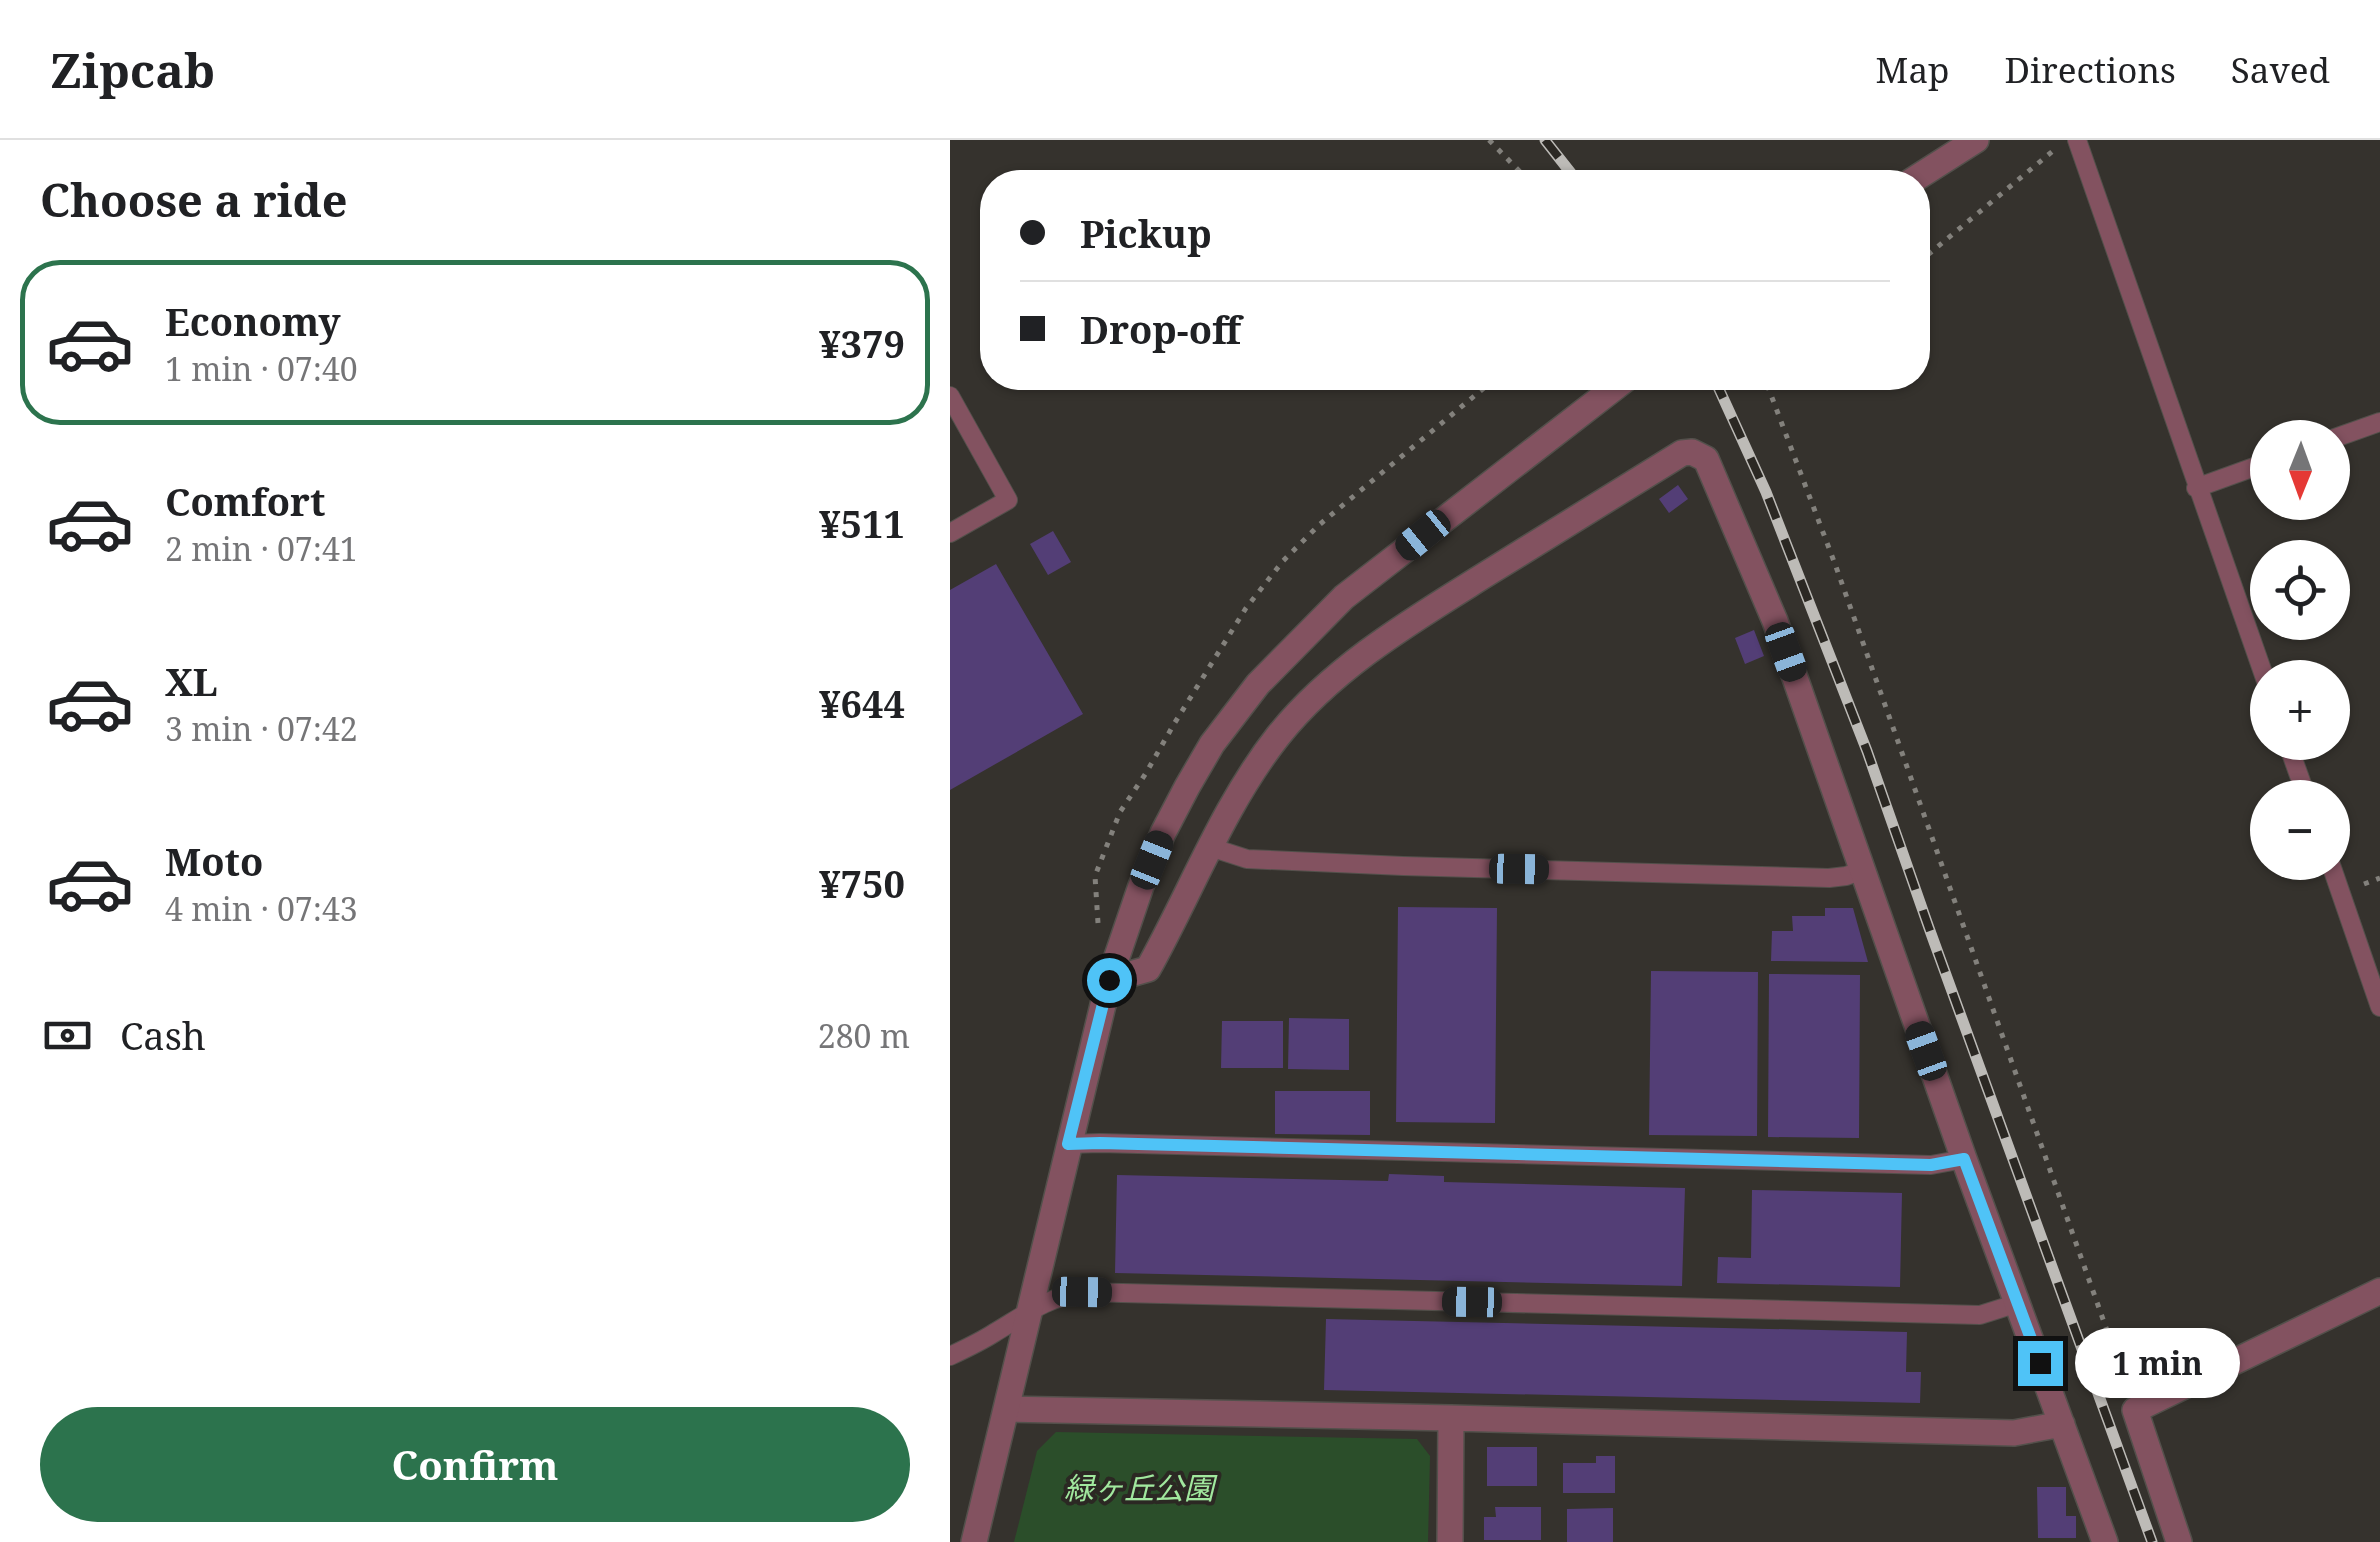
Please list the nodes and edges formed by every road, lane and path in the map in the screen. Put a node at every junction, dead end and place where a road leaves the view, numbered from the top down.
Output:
1 (1489, 140) edge
2 (1976, 140) edge
3 (2066, 140) edge
4 (2076, 140) edge
5 (1518, 170) edge
6 (1929, 170) edge
7 (1930, 253) edge
8 (1482, 390) edge
9 (1612, 390) edge
10 (1769, 390) edge
11 (950, 396) edge
12 (2380, 422) edge
13 (2350, 433) edge
14 (2250, 468) edge
15 (2196, 488) junction
16 (950, 533) edge
17 (2258, 660) edge
18 (1210, 846) junction
19 (1863, 870) junction
20 (1094, 876) dead end
21 (2336, 880) edge
22 (1109, 980) junction
23 (2380, 1007) edge
24 (1068, 1144) junction
25 (1964, 1159) junction
26 (2380, 1291) edge
27 (2018, 1303) junction
28 (1030, 1310) junction
29 (950, 1356) edge
30 (1007, 1409) junction
31 (2136, 1410) junction
32 (1451, 1418) junction
33 (2062, 1424) junction
34 (974, 1542) edge
35 (1450, 1542) edge
36 (2105, 1542) edge
37 (2179, 1542) edge

1 - 5 path
2 - 6 street
3 - 7 path
4 - 15 lane
8 - 20 path
9 - 22 street
10 - 31 path
11 - 16 lane
12 - 13 lane
14 - 15 lane
15 - 17 lane
18 - 19 lane
18 - 19 street
18 - 22 street
19 - 25 street
21 - 23 lane
22 - 24 street
24 - 25 lane
24 - 28 street
25 - 27 street
26 - 31 street
27 - 28 lane
27 - 33 street
28 - 29 lane
28 - 30 street
30 - 32 street
30 - 34 street
31 - 37 street
32 - 33 street
32 - 35 street
33 - 36 street

